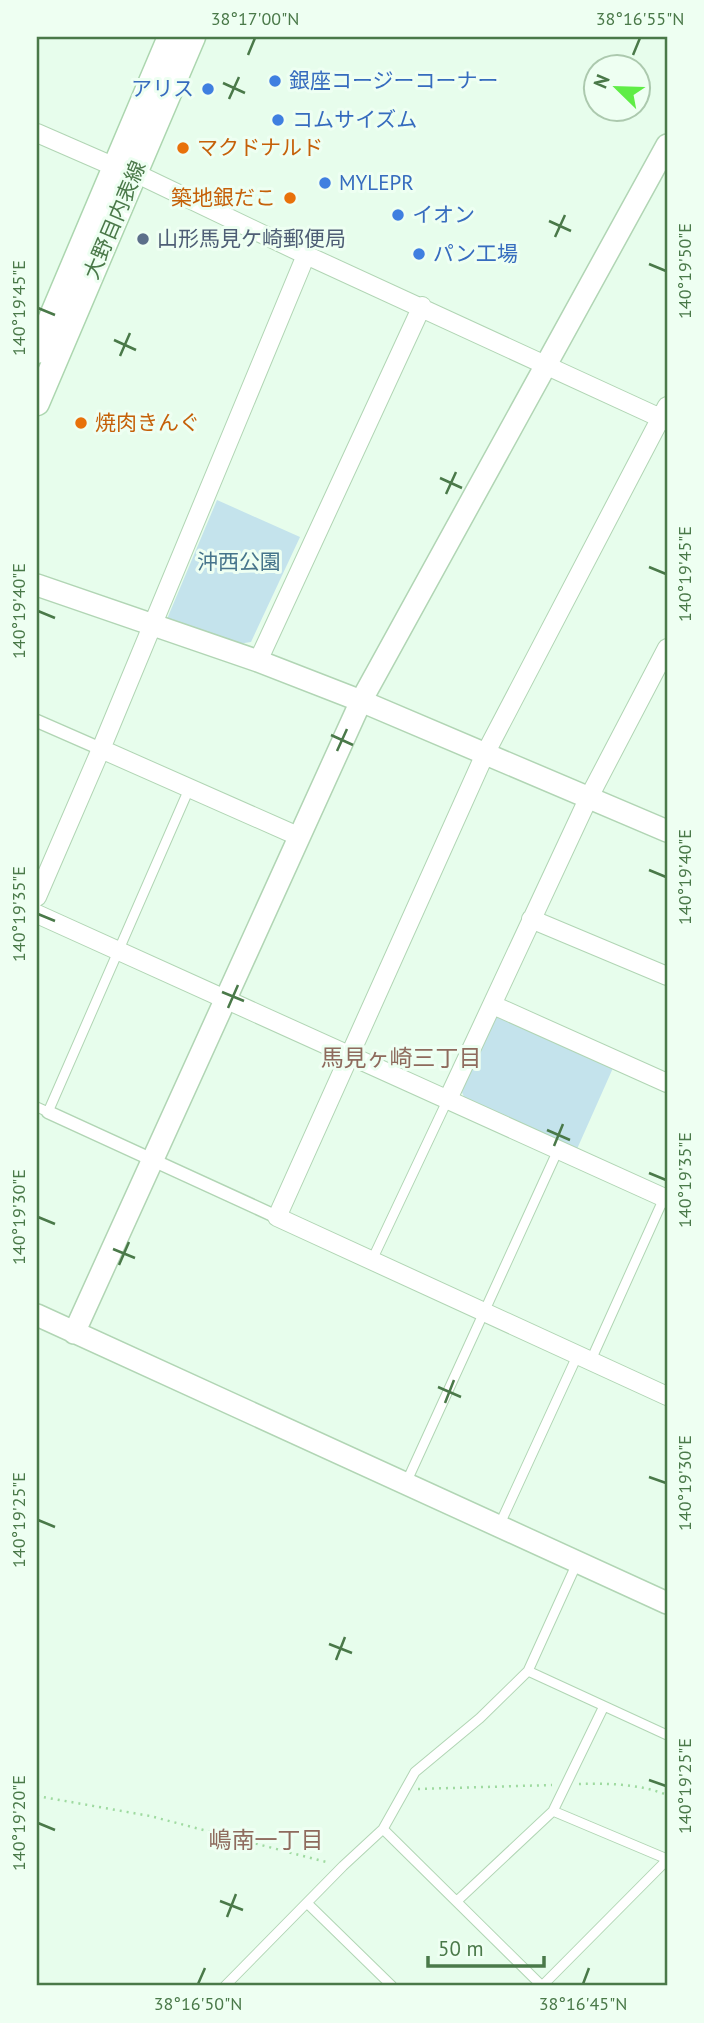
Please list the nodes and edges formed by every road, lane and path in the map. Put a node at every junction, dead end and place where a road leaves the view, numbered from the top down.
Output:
1 (170, 37) edge
2 (193, 37) edge
3 (37, 133) edge
4 (667, 145) edge
5 (125, 170) junction
6 (306, 255) junction
7 (422, 306) junction
8 (37, 351) edge
9 (546, 363) junction
10 (37, 403) edge
11 (665, 415) edge
12 (37, 585) edge
13 (152, 625) junction
14 (667, 648) edge
15 (258, 661) junction
16 (660, 679) edge
17 (362, 701) junction
18 (37, 721) edge
19 (101, 749) junction
20 (485, 754) junction
21 (190, 789) junction
22 (588, 799) junction
23 (667, 831) edge
24 (300, 837) junction
25 (37, 897) edge
26 (37, 914) edge
27 (531, 919) junction
28 (119, 952) junction
29 (667, 976) edge
30 (226, 1001) junction
31 (493, 1005) junction
32 (349, 1054) junction
33 (667, 1083) edge
34 (448, 1100) junction
35 (42, 1109) edge
36 (558, 1150) junction
37 (153, 1161) junction
38 (665, 1199) edge
39 (277, 1217) junction
40 (372, 1260) junction
41 (484, 1313) junction
42 (37, 1315) edge
43 (74, 1333) junction
44 (584, 1357) junction
45 (667, 1396) edge
46 (406, 1484) junction
47 (499, 1526) junction
48 (578, 1562) junction
49 (667, 1603) edge
50 (528, 1671) junction
51 (604, 1706) junction
52 (667, 1735) edge
53 (567, 1785) junction
54 (405, 1790) junction
55 (667, 1795) edge
56 (37, 1796) edge
57 (553, 1811) junction
58 (383, 1829) junction
59 (667, 1859) edge
60 (342, 1866) junction
61 (457, 1901) junction
62 (307, 1903) junction
63 (232, 1984) edge
64 (392, 1986) edge

1 - 5 main road, 大野目内表線
2 - 5 main road, 大野目内表線
3 - 5 street
4 - 9 street
5 - 6 street
5 - 8 main road, 大野目内表線
5 - 10 main road, 大野目内表線
6 - 7 street
6 - 13 street
7 - 9 street
7 - 15 street
9 - 11 street
9 - 17 street
11 - 20 street
12 - 13 street
13 - 15 street
13 - 19 street
14 - 16 street
15 - 17 street
16 - 22 street
17 - 20 street
17 - 24 street
18 - 19 street
19 - 21 street
19 - 25 street
20 - 22 street
20 - 32 street
21 - 24 street
21 - 28 lane
22 - 23 street
22 - 27 street
24 - 30 street
26 - 28 street
27 - 29 street
27 - 31 street
28 - 30 street
28 - 35 lane
30 - 32 street
30 - 37 street
31 - 33 street
31 - 34 street
32 - 34 street
32 - 39 street
34 - 36 street
34 - 40 lane
35 - 37 street
36 - 38 street
36 - 41 lane
37 - 39 street
37 - 43 street
38 - 44 lane
39 - 40 street
40 - 41 street
41 - 44 street
41 - 46 lane
42 - 43 street
43 - 46 street
44 - 45 street
44 - 47 lane
46 - 47 street
47 - 48 street
48 - 49 street
48 - 50 lane
50 - 51 lane
50 - 54 lane
51 - 52 lane
51 - 53 lane
53 - 54 path
53 - 55 path
53 - 57 lane
54 - 58 lane
56 - 60 path
57 - 59 lane
57 - 61 lane
58 - 60 lane
58 - 61 lane
59 - 61 lane
60 - 62 lane
62 - 63 lane
62 - 64 lane

